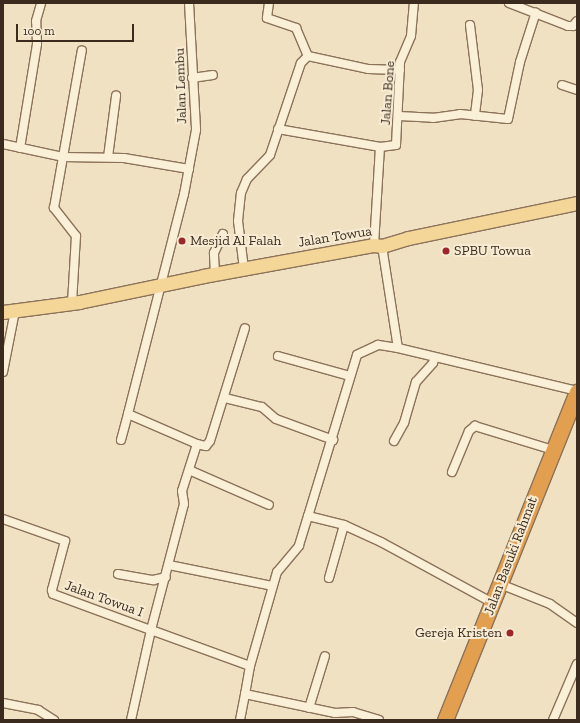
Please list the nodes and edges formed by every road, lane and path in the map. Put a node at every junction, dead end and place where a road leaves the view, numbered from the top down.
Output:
1 (40, 3) edge
2 (189, 3) edge
3 (269, 3) edge
4 (414, 3) edge
5 (509, 3) edge
6 (536, 12) junction
7 (577, 21) edge
8 (470, 25) dead end
9 (82, 50) dead end
10 (308, 56) junction
11 (400, 70) junction
12 (213, 75) dead end
13 (192, 78) junction
14 (562, 85) dead end
15 (577, 90) edge
16 (116, 96) dead end
17 (399, 116) junction
18 (475, 116) junction
19 (278, 128) junction
20 (3, 144) edge
21 (380, 147) junction
22 (20, 148) junction
23 (62, 157) junction
24 (108, 157) junction
25 (189, 168) junction
26 (577, 203) edge
27 (223, 234) dead end
28 (378, 246) junction
29 (244, 269) junction
30 (215, 274) junction
31 (160, 287) junction
32 (72, 303) junction
33 (9, 311) edge
34 (245, 328) dead end
35 (398, 348) junction
36 (278, 356) dead end
37 (435, 357) junction
38 (3, 372) edge
39 (350, 376) junction
40 (577, 392) edge
41 (226, 398) junction
42 (574, 407) edge
43 (128, 414) junction
44 (121, 440) dead end
45 (333, 440) junction
46 (394, 442) dead end
47 (197, 444) junction
48 (553, 450) junction
49 (189, 470) junction
50 (452, 472) dead end
51 (269, 505) dead end
52 (308, 516) junction
53 (3, 519) edge
54 (344, 525) junction
55 (169, 565) junction
56 (118, 574) dead end
57 (166, 577) junction
58 (329, 578) dead end
59 (500, 584) junction
60 (272, 586) junction
61 (493, 603) junction
62 (576, 622) edge
63 (151, 630) junction
64 (325, 656) dead end
65 (577, 664) edge
66 (250, 666) junction
67 (245, 694) junction
68 (3, 703) edge
69 (309, 708) junction
70 (54, 720) edge
71 (131, 720) edge
72 (240, 720) edge
73 (379, 720) edge
74 (446, 720) edge
75 (553, 720) edge

1 - 22 street
2 - 13 street, Jalan Lembu
3 - 10 street
4 - 11 street, Jalan Bone
5 - 6 street
6 - 7 street
6 - 18 street
8 - 18 street
9 - 23 street
10 - 11 street
10 - 19 street
11 - 17 street, Jalan Bone
12 - 13 street
13 - 25 street, Jalan Lembu
14 - 15 street
16 - 24 street
17 - 18 street
17 - 21 street, Jalan Bone
19 - 21 street
19 - 29 street
20 - 22 street
21 - 28 street
22 - 23 street
23 - 24 street
23 - 32 street
24 - 25 street
25 - 31 street, Jalan Lembu
26 - 28 main road, Jalan Towua
27 - 30 street
28 - 29 main road, Jalan Towua
28 - 35 street
29 - 30 main road, Jalan Towua
30 - 31 main road, Jalan Towua
31 - 32 main road, Jalan Towua
31 - 43 street, Jalan Lembu
32 - 33 main road, Jalan Towua
33 - 38 street
34 - 41 street
35 - 37 street
35 - 39 street
36 - 39 street
37 - 40 street
37 - 46 street
39 - 45 street
40 - 42 highway, Jalan Basuki Rahmat
41 - 45 street
41 - 47 street
42 - 48 highway, Jalan Basuki Rahmat
43 - 44 street, Jalan Lembu
43 - 47 street
45 - 52 street
47 - 49 street
48 - 50 street
48 - 59 highway, Jalan Basuki Rahmat
49 - 51 street
49 - 55 street
52 - 54 street
52 - 60 street
53 - 63 street, Jalan Towua I
54 - 58 street
54 - 61 street
55 - 57 street
55 - 60 street
56 - 57 street
57 - 63 street
59 - 61 highway, Jalan Basuki Rahmat
59 - 62 street
60 - 66 street
61 - 74 highway, Jalan Basuki Rahmat
63 - 66 street
63 - 71 street, Jalan Towua I
64 - 69 street
65 - 75 street
66 - 67 street
67 - 69 street
67 - 72 street
68 - 70 street
69 - 73 street

